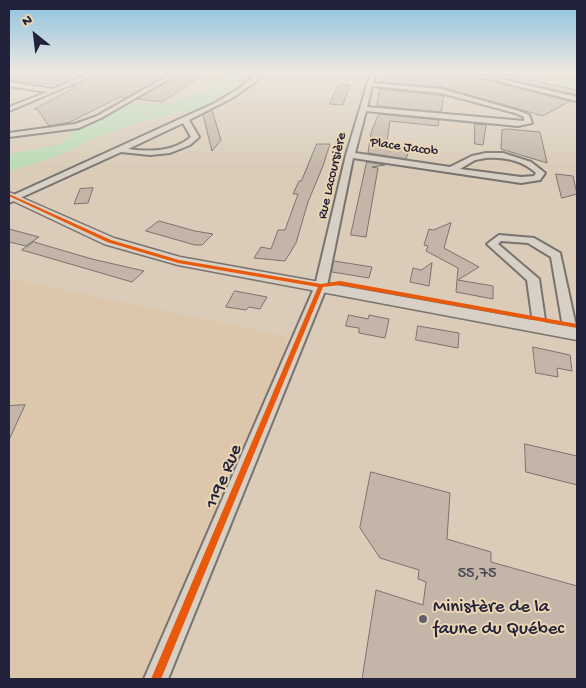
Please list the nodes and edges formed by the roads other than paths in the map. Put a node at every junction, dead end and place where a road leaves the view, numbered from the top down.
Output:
1 (22, 104) edge
2 (32, 104) edge
3 (122, 104) edge
4 (214, 104) edge
5 (365, 104) edge
6 (488, 104) edge
7 (9, 109) edge
8 (364, 109) junction
9 (9, 114) edge
10 (185, 119) junction
11 (9, 135) edge
12 (120, 150) junction
13 (350, 155) junction
14 (453, 169) junction
15 (10, 198) edge
16 (321, 286) junction
17 (539, 327) junction
18 (574, 333) edge
19 (156, 679) edge

1 - 7 street
2 - 9 street
3 - 11 street
4 - 10 street
5 - 8 street, Rue Lacoursière
6 - 8 street
8 - 13 street, Rue Lacoursière
10 - 12 street
10 - 12 street
12 - 15 street
13 - 14 street, Place Jacob
13 - 16 street, Rue Lacoursière
14 - 14 street, Place Jacob
15 - 16 street
16 - 17 street
16 - 19 street, 119e Rue
17 - 18 street
17 - 18 street

